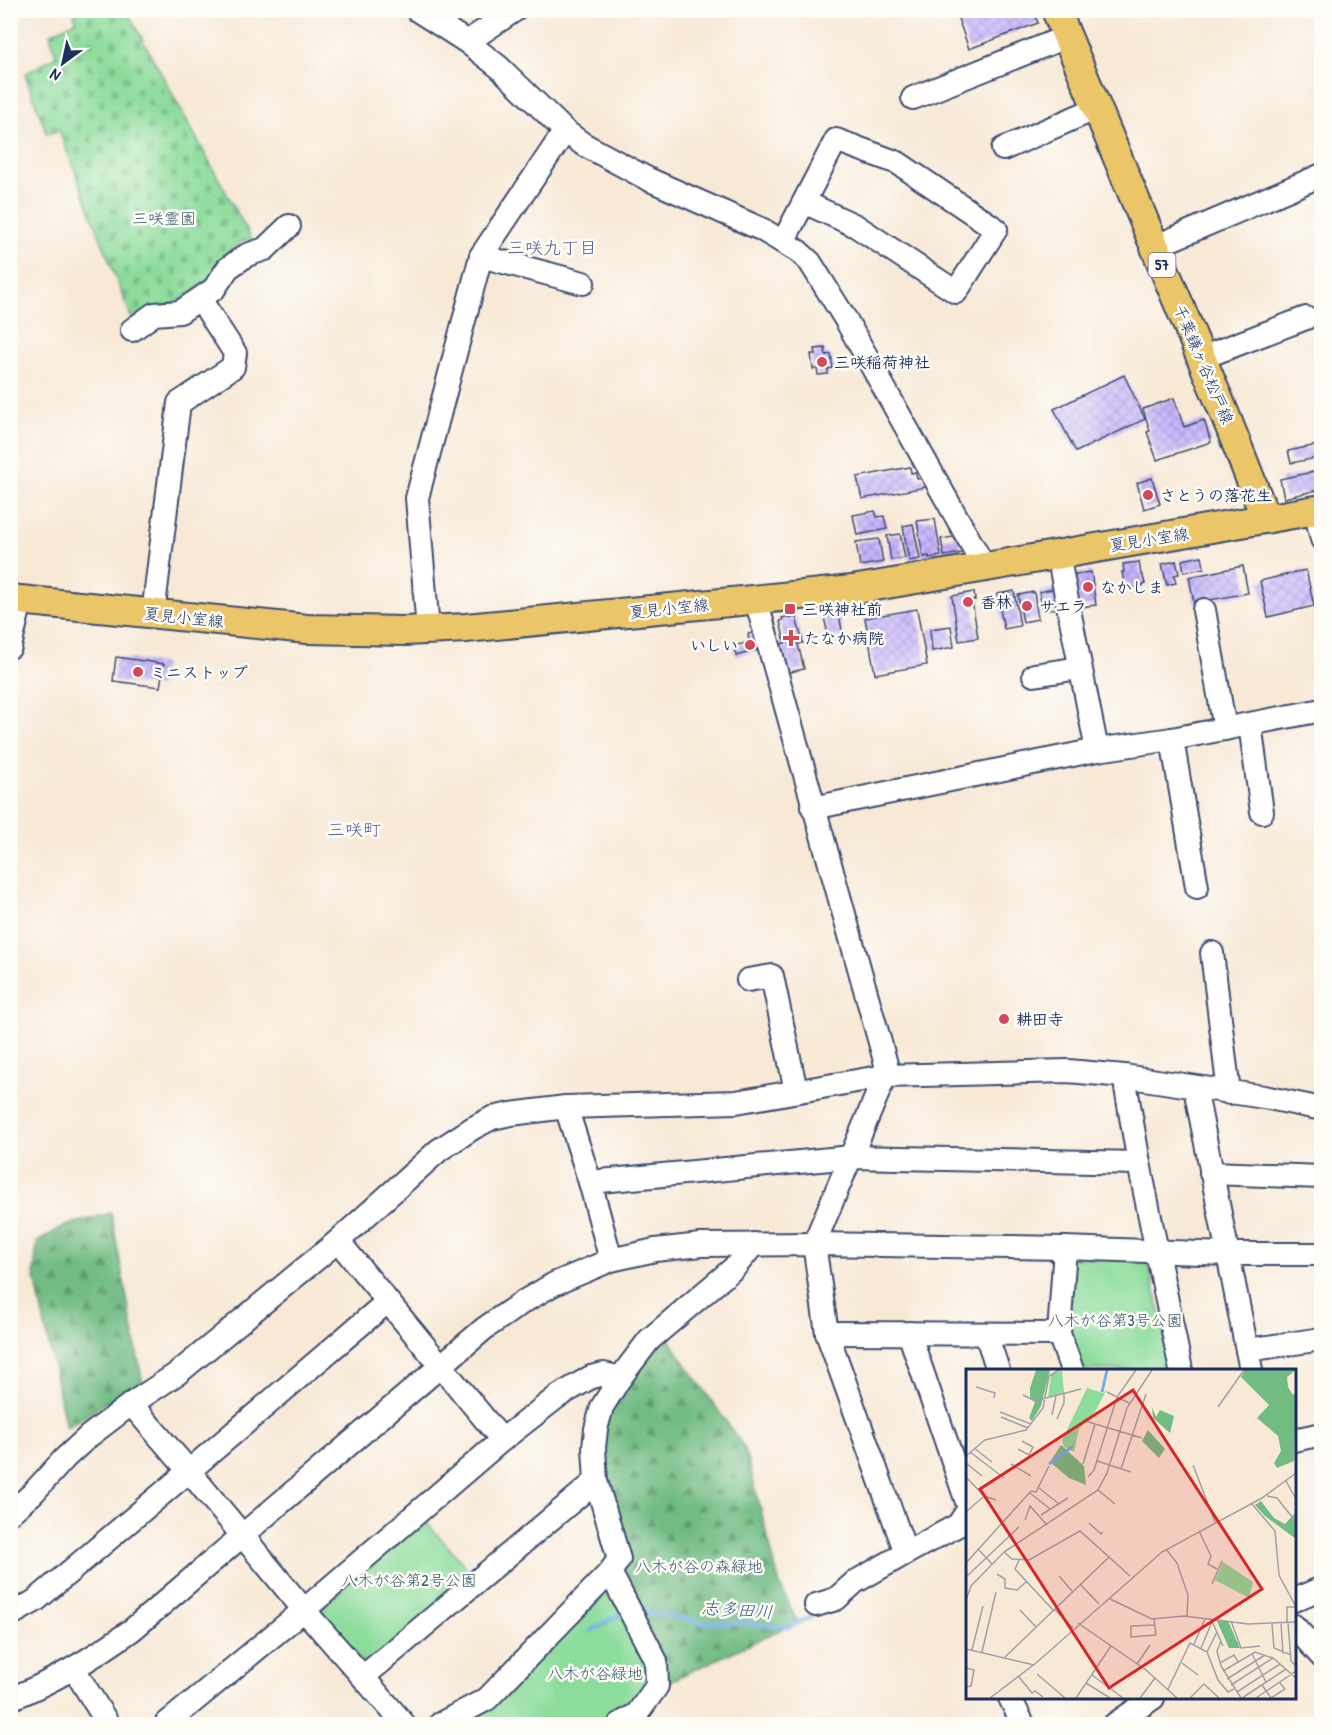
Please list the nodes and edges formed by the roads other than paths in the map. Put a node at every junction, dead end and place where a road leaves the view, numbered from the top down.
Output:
1 (515, 10) edge
2 (425, 13) edge
3 (1061, 23) edge
4 (467, 42) junction
5 (914, 98) dead end
6 (1097, 108) junction
7 (564, 131) junction
8 (1003, 149) dead end
9 (1322, 175) edge
10 (804, 202) junction
11 (289, 226) dead end
12 (783, 242) junction
13 (1154, 247) junction
14 (481, 256) junction
15 (583, 283) dead end
16 (200, 299) junction
17 (1306, 318) dead end
18 (132, 330) dead end
19 (1202, 358) junction
20 (1318, 510) edge
21 (1266, 519) junction
22 (1322, 539) edge
23 (1058, 555) junction
24 (985, 568) junction
25 (16, 599) edge
26 (757, 600) junction
27 (1204, 610) dead end
28 (153, 614) junction
29 (428, 630) junction
30 (10, 647) edge
31 (1080, 668) junction
32 (1034, 675) dead end
33 (1322, 710) edge
34 (1250, 724) junction
35 (1225, 729) junction
36 (1172, 739) junction
37 (1097, 750) junction
38 (813, 808) junction
39 (1262, 812) dead end
40 (1197, 887) dead end
41 (1212, 953) dead end
42 (748, 980) dead end
43 (885, 1076) junction
44 (1124, 1076) junction
45 (1195, 1088) junction
46 (796, 1091) junction
47 (1229, 1093) junction
48 (566, 1107) junction
49 (1322, 1109) edge
50 (850, 1157) junction
51 (1139, 1163) junction
52 (1211, 1173) junction
53 (1322, 1177) edge
54 (590, 1182) junction
55 (338, 1241) junction
56 (754, 1244) junction
57 (814, 1244) junction
58 (1065, 1248) junction
59 (1157, 1252) junction
60 (1227, 1254) junction
61 (1322, 1254) edge
62 (611, 1260) junction
63 (387, 1302) junction
64 (909, 1332) junction
65 (827, 1333) junction
66 (986, 1334) junction
67 (1059, 1334) junction
68 (1322, 1339) edge
69 (1249, 1360) edge
70 (441, 1367) junction
71 (997, 1369) edge
72 (1071, 1369) edge
73 (1180, 1369) edge
74 (620, 1378) junction
75 (131, 1404) junction
76 (1322, 1434) edge
77 (502, 1440) junction
78 (1296, 1440) edge
79 (189, 1472) junction
80 (597, 1480) junction
81 (966, 1499) edge
82 (10, 1513) edge
83 (966, 1513) edge
84 (241, 1535) junction
85 (906, 1553) junction
86 (610, 1572) junction
87 (1322, 1588) edge
88 (1296, 1599) edge
89 (816, 1605) dead end
90 (304, 1610) junction
91 (10, 1615) edge
92 (1296, 1628) edge
93 (1322, 1657) edge
94 (74, 1669) junction
95 (363, 1677) junction
96 (10, 1699) edge
97 (1010, 1699) edge
98 (1148, 1710) edge
99 (108, 1725) edge
100 (166, 1725) edge
101 (404, 1725) edge
102 (440, 1725) edge
103 (620, 1725) edge
104 (1023, 1725) edge
105 (1115, 1725) edge

1 - 4 street
2 - 4 street
3 - 5 street
3 - 6 main road, 千葉鎌ヶ谷松戸線 / 57
4 - 7 street
6 - 8 street
6 - 13 main road, 千葉鎌ヶ谷松戸線 / 57
7 - 12 street
7 - 14 street
9 - 13 street
10 - 10 street
10 - 12 street
11 - 16 street
12 - 24 street
13 - 19 main road, 千葉鎌ヶ谷松戸線 / 57
14 - 15 street
14 - 29 street
16 - 18 street
16 - 28 street
17 - 19 street
19 - 21 main road, 千葉鎌ヶ谷松戸線 / 57
20 - 21 main road, 夏見小室線
20 - 22 street
21 - 23 main road, 夏見小室線
23 - 24 main road, 夏見小室線
23 - 31 street
24 - 26 main road, 夏見小室線
25 - 28 main road, 夏見小室線
25 - 30 street
26 - 29 main road, 夏見小室線
26 - 38 street
27 - 35 street
28 - 29 main road, 夏見小室線
31 - 32 street
31 - 37 street
33 - 34 street
34 - 35 street
34 - 39 street
35 - 36 street
36 - 37 street
36 - 40 street
37 - 38 street
38 - 43 street
41 - 47 street
42 - 46 street
43 - 44 street
43 - 46 street
43 - 50 street
44 - 45 street
44 - 51 street
45 - 47 street
45 - 52 street
46 - 48 street
47 - 49 street
48 - 54 street
48 - 55 street
50 - 51 street
50 - 54 street
50 - 57 street
51 - 59 street
52 - 53 street
52 - 60 street
54 - 62 street
55 - 63 street
55 - 75 street
56 - 57 street
56 - 62 street
56 - 74 street
57 - 58 street
57 - 65 street
58 - 59 street
58 - 67 street
59 - 60 street
59 - 73 street
60 - 61 street
60 - 69 street
62 - 70 street
63 - 70 street
63 - 79 street
64 - 65 street
64 - 66 street
64 - 81 street
65 - 85 street
66 - 67 street
66 - 71 street
67 - 72 street
68 - 69 street
70 - 77 street
70 - 84 street
74 - 77 street
74 - 80 street
75 - 79 street
75 - 82 street
76 - 78 street
77 - 90 street
79 - 84 street
79 - 91 street
80 - 86 street
80 - 95 street
83 - 85 street
84 - 90 street
84 - 94 street
85 - 89 street
86 - 102 street
86 - 103 street
87 - 88 street
90 - 95 street
90 - 100 street
92 - 93 street
94 - 96 street
94 - 99 street
95 - 101 street
97 - 104 street
98 - 105 street

